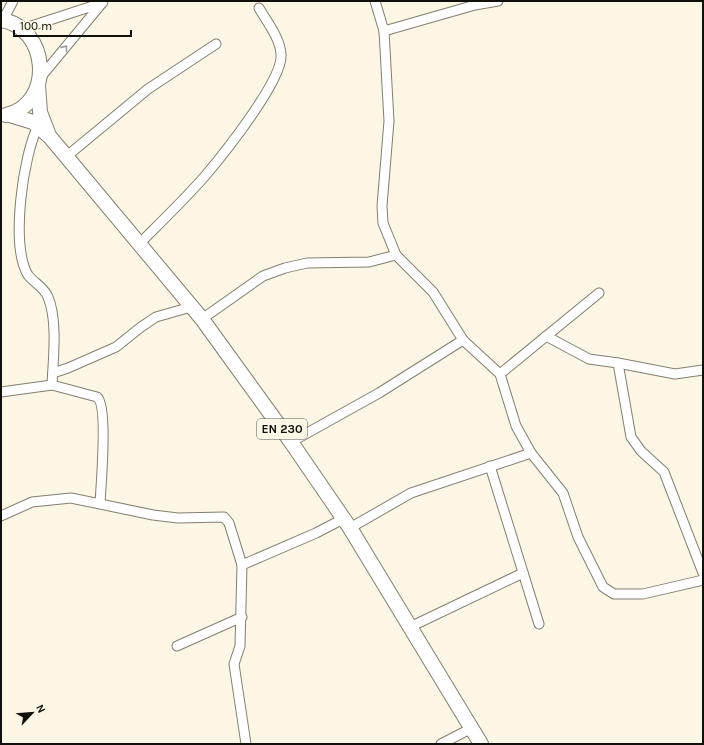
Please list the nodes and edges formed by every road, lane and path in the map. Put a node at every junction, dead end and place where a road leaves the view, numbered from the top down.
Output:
1 (13, 1) edge
2 (375, 1) edge
3 (498, 1) edge
4 (104, 2) edge
5 (259, 8) dead end
6 (2, 20) edge
7 (22, 29) junction
8 (384, 31) junction
9 (216, 44) dead end
10 (39, 82) junction
11 (5, 115) edge
12 (38, 126) junction
13 (50, 137) junction
14 (67, 156) junction
15 (139, 244) junction
16 (396, 255) junction
17 (599, 293) dead end
18 (191, 307) junction
19 (202, 320) junction
20 (546, 336) junction
21 (463, 340) junction
22 (618, 362) junction
23 (703, 370) edge
24 (53, 373) junction
25 (500, 374) junction
26 (52, 385) junction
27 (1, 392) edge
28 (291, 442) junction
29 (531, 453) junction
30 (490, 466) junction
31 (100, 503) junction
32 (1, 516) edge
33 (346, 523) junction
34 (242, 564) junction
35 (523, 573) junction
36 (703, 573) edge
37 (703, 580) edge
38 (242, 617) junction
39 (539, 624) dead end
40 (410, 627) junction
41 (177, 646) dead end
42 (472, 728) junction
43 (246, 744) edge
44 (441, 744) edge
45 (481, 744) edge

1 - 6 street
2 - 8 street
3 - 8 street
4 - 7 street
10 -> 4 street
5 - 15 street
6 - 7 main road
7 - 10 main road
8 - 16 street
9 - 14 street
10 - 11 main road
10 - 13 main road, EN 230
11 - 12 main road, EN 230
12 - 13 main road, EN 230
12 - 24 street
13 - 14 main road, EN 230
14 - 15 main road, EN 230
15 - 18 main road, EN 230
16 - 19 street
16 - 21 street
17 - 20 street
18 - 19 main road, EN 230
18 - 24 street
19 - 28 main road, EN 230
20 - 22 street
20 - 25 street
21 - 25 street
21 - 28 street
22 - 23 street
22 - 36 street
24 - 26 street
25 - 29 street
26 - 27 street
26 - 31 street
28 - 33 main road, EN 230
29 - 30 street
29 - 37 street
30 - 33 street
30 - 35 street
31 - 32 street
31 - 34 street
33 - 34 street
33 - 40 main road, EN 230
34 - 38 street
35 - 39 street
35 - 40 street
38 - 41 street
38 - 43 street
40 - 42 main road, EN 230
42 - 44 street
42 - 45 main road, EN 230

